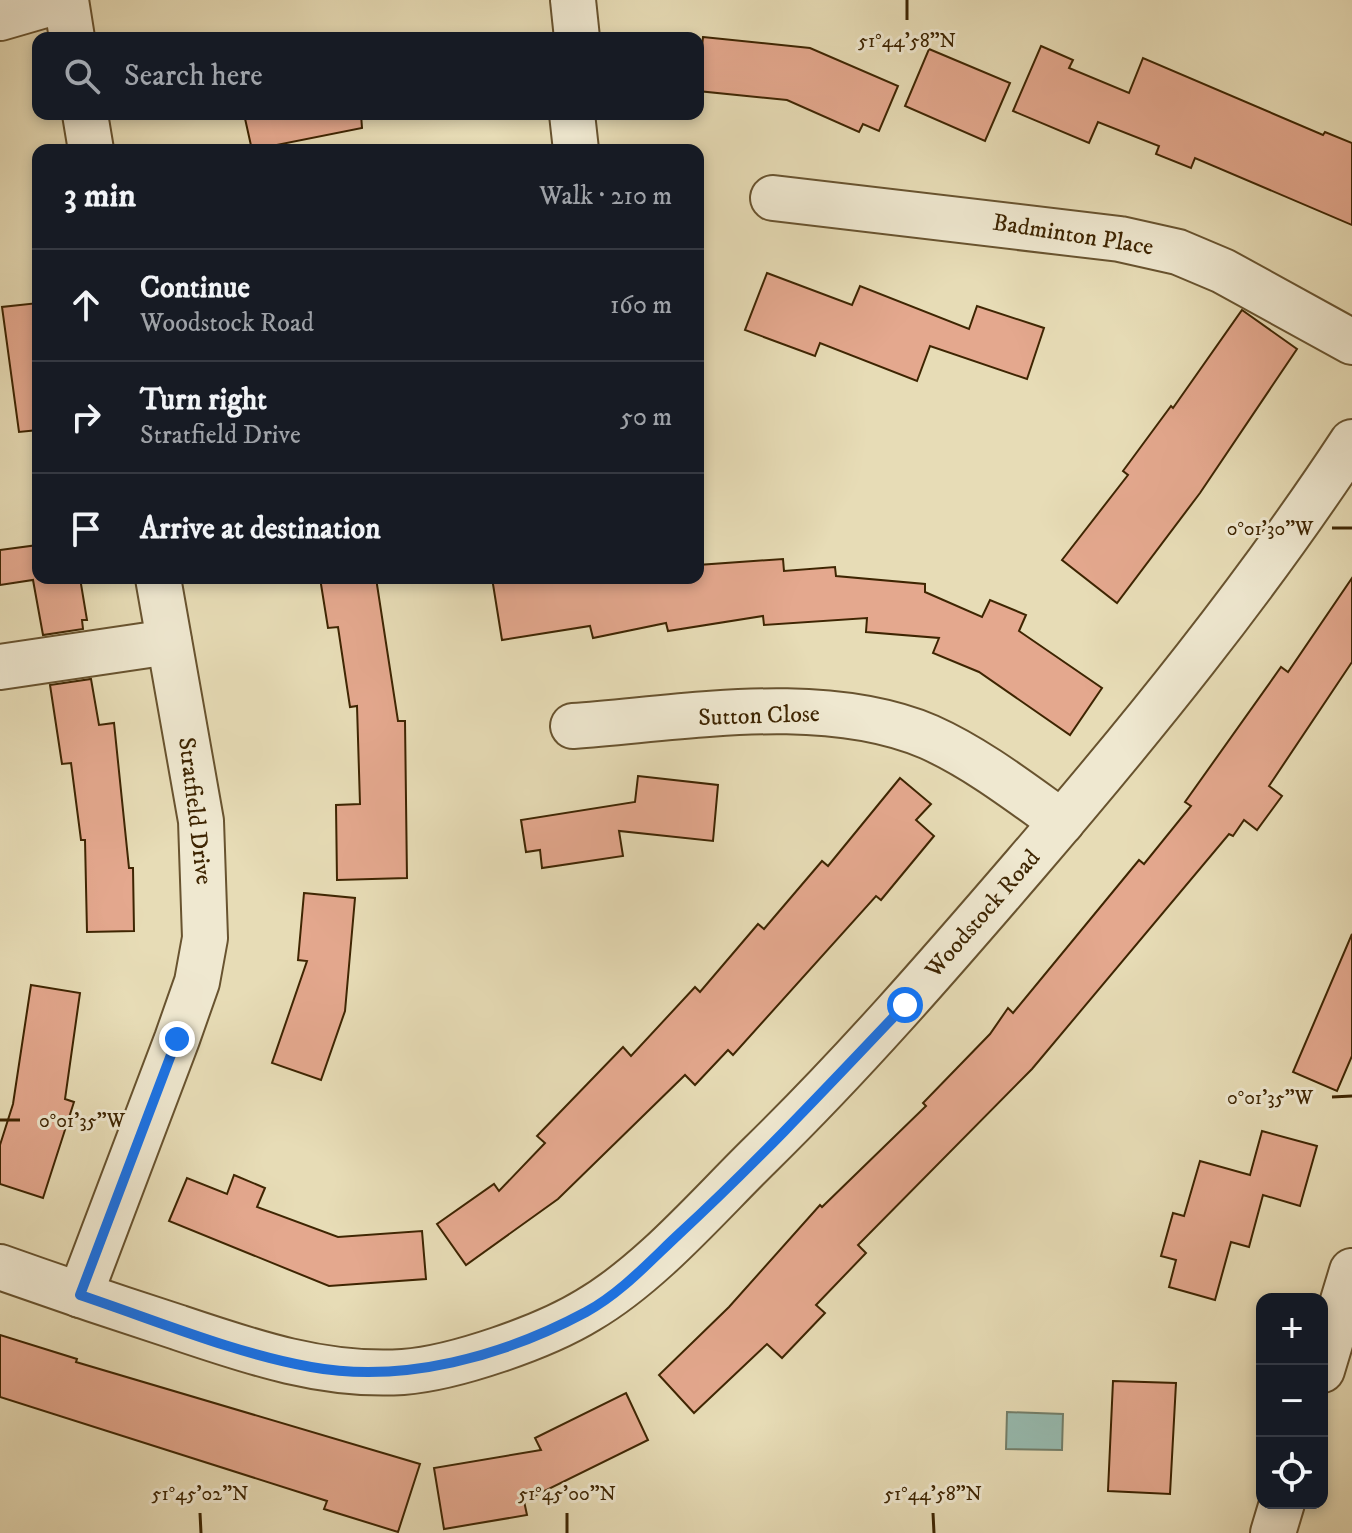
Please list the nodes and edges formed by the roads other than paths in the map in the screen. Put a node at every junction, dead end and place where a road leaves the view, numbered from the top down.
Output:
1 (64, 0) edge
2 (573, 0) edge
3 (0, 18) edge
4 (71, 32) edge
5 (576, 32) edge
6 (86, 120) edge
7 (573, 120) edge
8 (90, 144) edge
9 (575, 144) edge
10 (773, 198) dead end
11 (1352, 342) edge
12 (1352, 442) edge
13 (159, 584) edge
14 (169, 642) junction
15 (0, 667) edge
16 (573, 726) dead end
17 (1062, 822) junction
18 (0, 1267) edge
19 (1352, 1271) edge
20 (80, 1295) junction
21 (1324, 1365) edge
22 (1280, 1509) edge
23 (1273, 1533) edge

1 - 3 street
1 - 4 street
2 - 5 street
6 - 8 street
7 - 9 street
10 - 11 street, Badminton Place
12 - 17 street, Woodstock Road
13 - 14 street, Stratfield Drive
14 - 15 street
14 - 20 street, Stratfield Drive
16 - 17 street, Sutton Close
17 - 20 street, Woodstock Road
18 - 20 street, Woodstock Road
19 - 21 street
22 - 23 street

